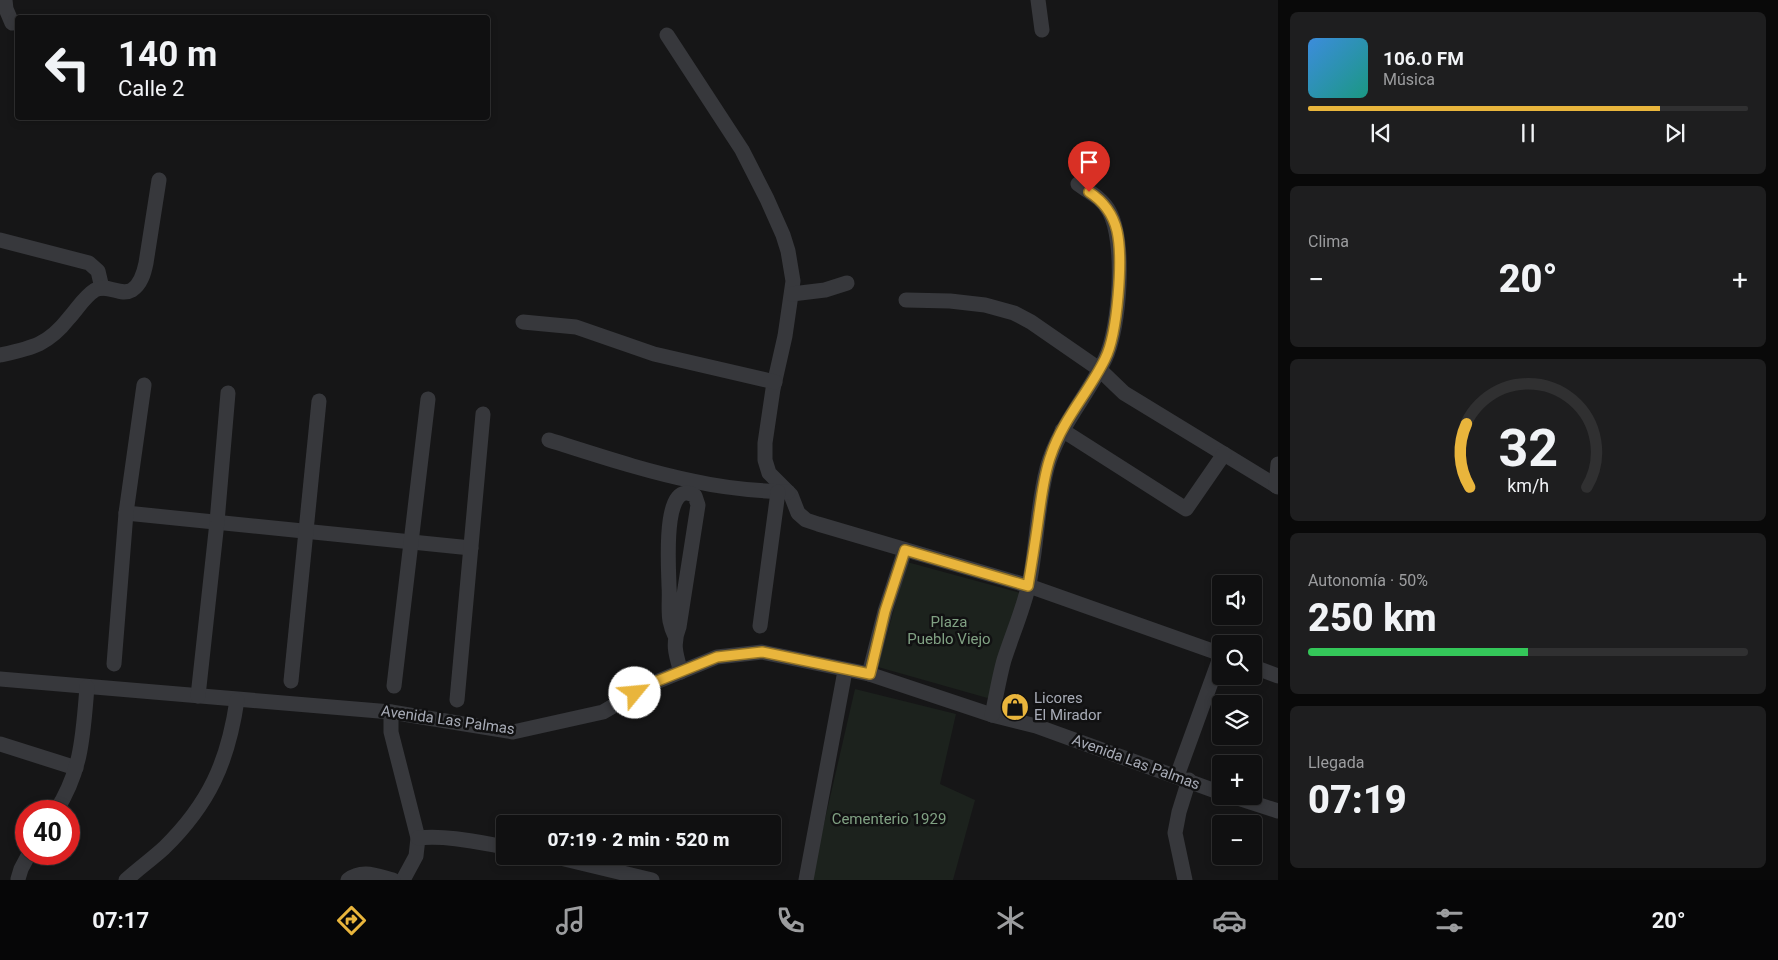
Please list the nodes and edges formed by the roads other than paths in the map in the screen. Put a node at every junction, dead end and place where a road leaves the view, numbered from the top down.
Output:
1 (5, 0) edge
2 (1038, 0) edge
3 (12, 23) dead end
4 (1042, 30) dead end
5 (667, 35) dead end
6 (159, 180) dead end
7 (1078, 184) dead end
8 (0, 240) edge
9 (848, 284) dead end
10 (102, 288) junction
11 (792, 294) junction
12 (906, 300) dead end
13 (523, 322) dead end
14 (0, 355) edge
15 (1099, 369) junction
16 (775, 382) junction
17 (144, 385) dead end
18 (228, 394) dead end
19 (428, 399) dead end
20 (319, 401) dead end
21 (483, 414) dead end
22 (1062, 430) junction
23 (549, 440) dead end
24 (1224, 454) junction
25 (1278, 464) edge
26 (1277, 486) edge
27 (783, 492) junction
28 (126, 513) junction
29 (217, 522) junction
30 (306, 530) junction
31 (411, 541) junction
32 (471, 548) junction
33 (905, 550) junction
34 (1028, 586) junction
35 (760, 626) dead end
36 (675, 636) junction
37 (1212, 651) edge
38 (114, 664) dead end
39 (1262, 670) edge
40 (845, 671) junction
41 (681, 672) junction
42 (870, 674) junction
43 (1278, 676) edge
44 (0, 679) edge
45 (291, 681) dead end
46 (1212, 683) edge
47 (394, 686) dead end
48 (87, 687) junction
49 (198, 696) junction
50 (237, 700) junction
51 (457, 700) dead end
52 (391, 712) junction
53 (992, 715) junction
54 (0, 744) edge
55 (76, 768) junction
56 (1183, 778) junction
57 (1212, 789) edge
58 (63, 800) edge
59 (1260, 805) edge
60 (1278, 811) edge
61 (418, 838) junction
62 (496, 846) edge
63 (23, 865) edge
64 (590, 865) edge
65 (18, 879) edge
66 (126, 880) edge
67 (348, 880) edge
68 (393, 880) edge
69 (403, 880) edge
70 (652, 880) edge
71 (806, 880) edge
72 (1185, 880) edge

1 - 3 street
2 - 4 street
5 - 11 street
6 - 10 street
7 - 15 street
8 - 10 street
9 - 11 street
10 - 14 street
11 - 16 street
12 - 15 street
13 - 16 street
15 - 22 street
15 - 24 street
16 - 27 street
17 - 28 street
18 - 29 street
19 - 31 street
20 - 30 street
21 - 32 street
22 - 24 street
22 - 34 street
23 - 27 street
24 - 26 street
25 - 26 street
27 - 33 street
27 - 35 street
28 - 29 street
28 - 38 street
29 - 30 street
29 - 49 street
30 - 31 street
30 - 45 street
31 - 32 street
31 - 47 street
32 - 51 street
33 - 34 street
33 - 42 street
34 - 37 street
34 - 53 street
36 - 36 street
36 - 41 street
39 - 43 street
40 - 41 street, Avenida Las Palmas
40 - 42 street, Avenida Las Palmas
40 - 71 street
41 - 52 street, Avenida Las Palmas
42 - 53 street, Avenida Las Palmas
44 - 48 street, Avenida Las Palmas
46 - 56 street
48 - 49 street, Avenida Las Palmas
48 - 55 street
49 - 50 street, Avenida Las Palmas
50 - 52 street, Avenida Las Palmas
50 - 66 street
52 - 61 street
53 - 56 street, Avenida Las Palmas
54 - 55 street
55 - 58 street
56 - 57 street, Avenida Las Palmas
56 - 72 street
59 - 60 street
61 - 62 street
61 - 69 street
63 - 65 street
64 - 70 street
67 - 68 street

